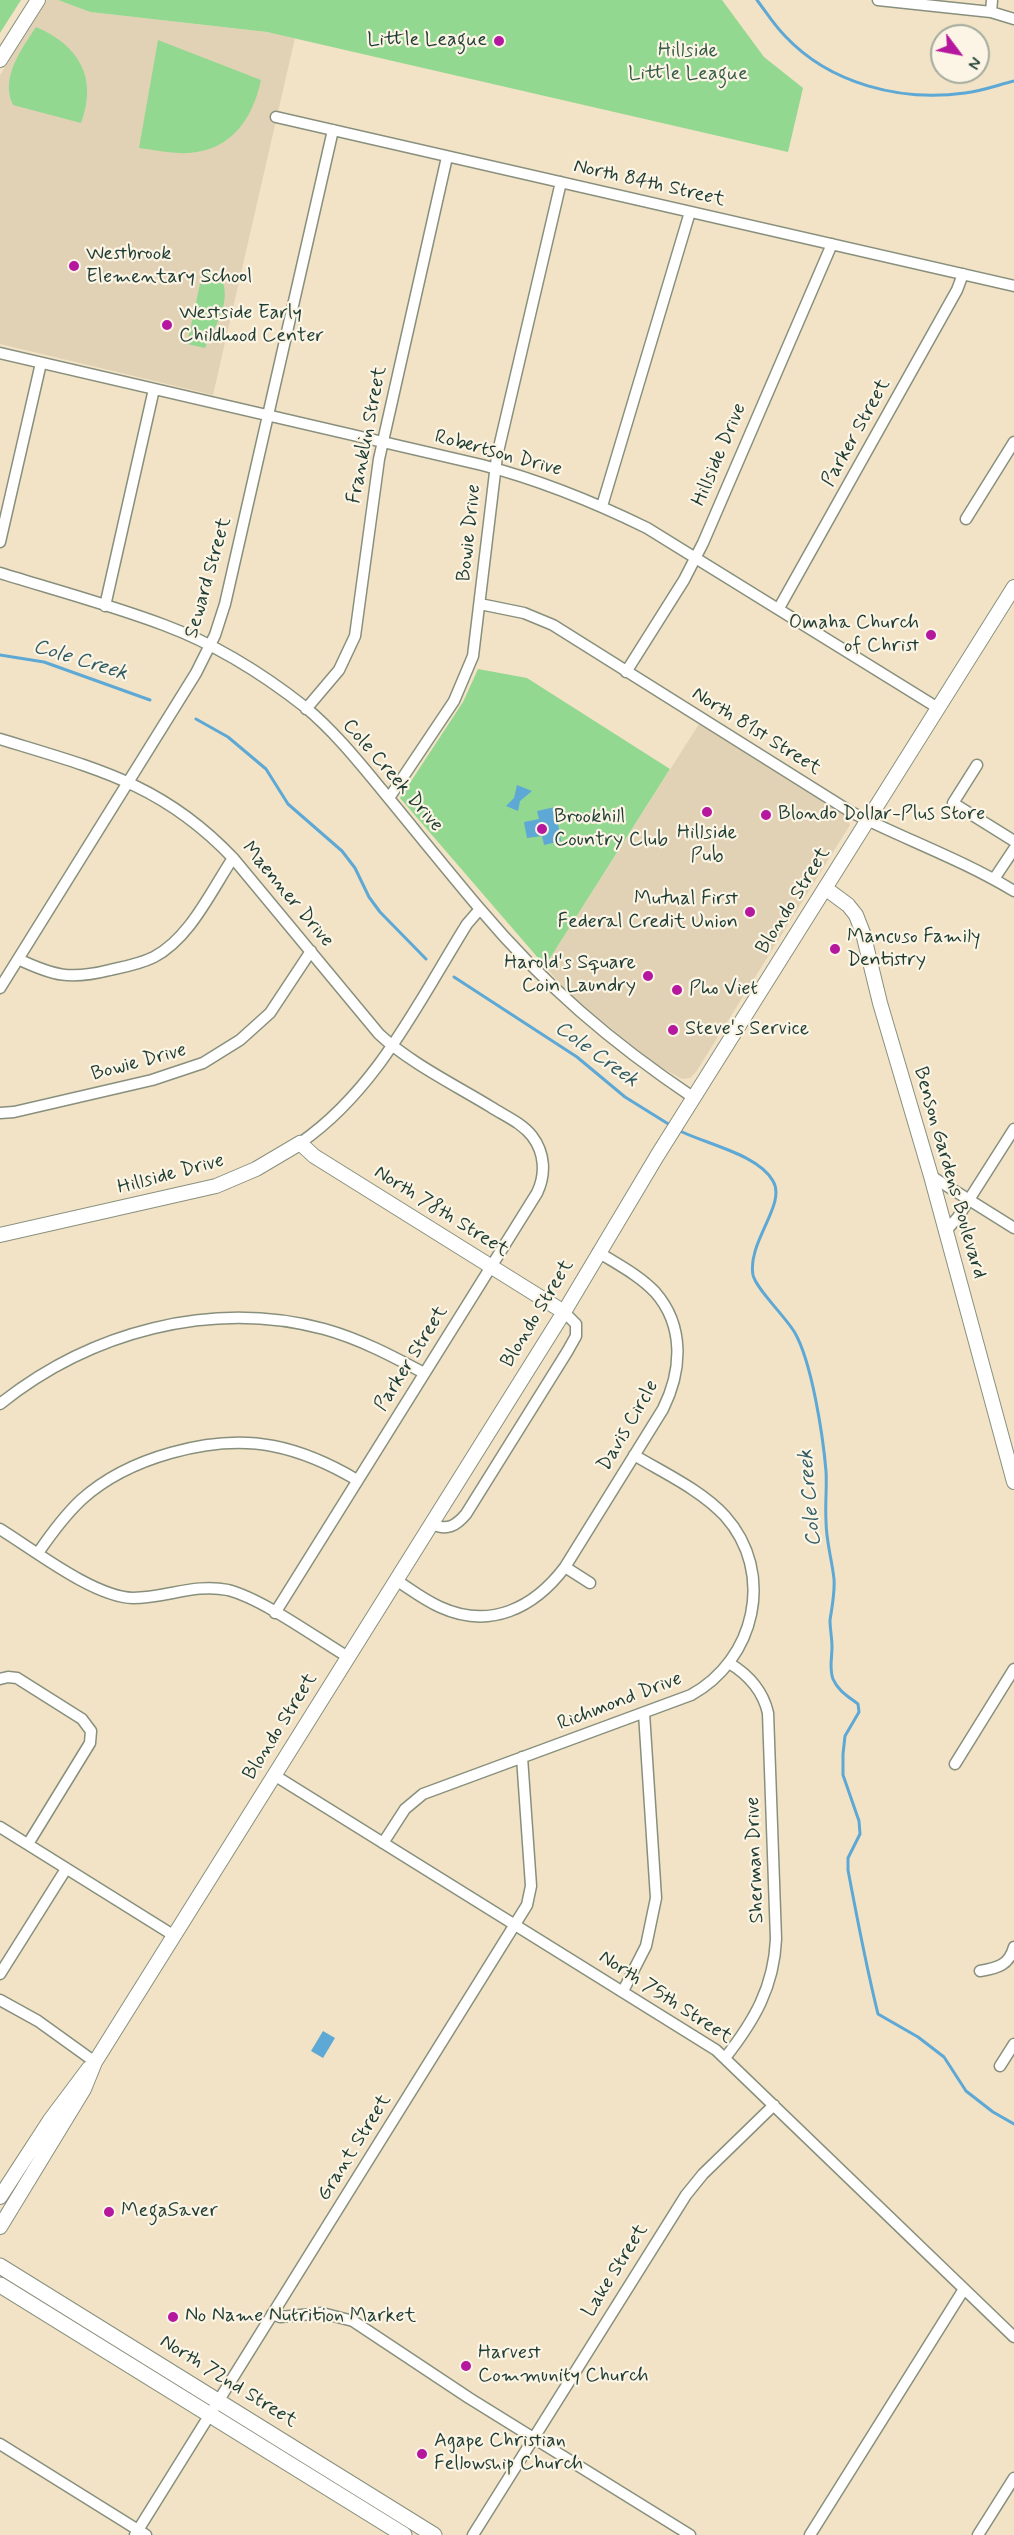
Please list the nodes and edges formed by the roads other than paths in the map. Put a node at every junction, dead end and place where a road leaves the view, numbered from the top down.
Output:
1 (38, 0) edge
2 (878, 0) edge
3 (992, 0) edge
4 (991, 12) junction
5 (1014, 19) edge
6 (0, 60) edge
7 (276, 117) dead end
8 (333, 130) junction
9 (447, 157) junction
10 (561, 182) junction
11 (690, 212) junction
12 (832, 244) junction
13 (963, 274) junction
14 (1014, 286) edge
15 (0, 353) edge
16 (41, 363) junction
17 (154, 389) junction
18 (268, 417) junction
19 (1014, 442) edge
20 (382, 443) junction
21 (496, 469) junction
22 (602, 506) junction
23 (966, 519) dead end
24 (0, 542) edge
25 (696, 557) junction
26 (0, 573) edge
27 (1014, 586) edge
28 (480, 604) junction
29 (105, 606) junction
30 (779, 608) junction
31 (210, 646) junction
32 (626, 672) junction
33 (938, 708) junction
34 (306, 709) junction
35 (0, 738) edge
36 (977, 765) dead end
37 (128, 781) junction
38 (389, 798) junction
39 (867, 820) junction
40 (1014, 842) edge
41 (1014, 849) edge
42 (233, 858) junction
43 (994, 879) junction
44 (825, 888) junction
45 (1014, 891) edge
46 (480, 909) junction
47 (311, 951) junction
48 (18, 959) junction
49 (0, 988) edge
50 (393, 1044) junction
51 (694, 1098) junction
52 (0, 1113) edge
53 (516, 1122) joint
54 (1014, 1129) edge
55 (300, 1143) junction
56 (931, 1176) junction
57 (969, 1200) junction
58 (1014, 1228) edge
59 (945, 1232) junction
60 (0, 1235) edge
61 (598, 1252) junction
62 (491, 1267) junction
63 (564, 1312) junction
64 (424, 1373) junction
65 (0, 1404) edge
66 (634, 1455) junction
67 (357, 1480) junction
68 (1014, 1482) edge
69 (432, 1524) junction
70 (0, 1529) edge
71 (38, 1553) junction
72 (565, 1567) junction
73 (396, 1580) junction
74 (590, 1583) dead end
75 (275, 1613) junction
76 (348, 1657) junction
77 (729, 1663) junction
78 (1014, 1669) edge
79 (0, 1679) edge
80 (644, 1713) junction
81 (522, 1757) junction
82 (955, 1764) dead end
83 (274, 1775) junction
84 (0, 1827) edge
85 (383, 1843) junction
86 (28, 1844) junction
87 (66, 1869) junction
88 (516, 1925) junction
89 (173, 1935) junction
90 (1014, 1947) edge
91 (980, 1971) dead end
92 (0, 1974) edge
93 (623, 1991) junction
94 (0, 2000) edge
95 (1014, 2044) edge
96 (725, 2058) junction
97 (95, 2062) junction
98 (1000, 2066) dead end
99 (774, 2105) junction
100 (0, 2197) edge
101 (0, 2227) edge
102 (0, 2266) edge
103 (0, 2285) edge
104 (964, 2289) junction
105 (272, 2314) junction
106 (1014, 2337) edge
107 (218, 2400) junction
108 (210, 2415) junction
109 (533, 2437) junction
110 (0, 2444) edge
111 (1014, 2478) edge
112 (139, 2533) edge
113 (404, 2535) edge
114 (434, 2535) edge
115 (472, 2535) edge
116 (690, 2535) edge
117 (810, 2535) edge
118 (978, 2535) edge

1 - 6 main road
2 - 4 street
3 - 4 street
4 - 5 street
7 - 8 street, North 84th Street
8 - 9 street, North 84th Street
8 - 18 street, Seward Street
9 - 10 street, North 84th Street
9 - 20 street, Franklin Street
10 - 11 street, North 84th Street
10 - 21 street, Bowie Drive
11 - 12 street, North 84th Street
11 - 22 street
12 - 13 street, North 84th Street
12 - 25 street, Hillside Drive
13 - 14 street, North 84th Street
13 - 30 street, Parker Street
15 - 16 street, Robertson Drive
16 - 17 street, Robertson Drive
16 - 24 street
17 - 18 street, Robertson Drive
17 - 29 street
18 - 20 street, Robertson Drive
18 - 31 street, Seward Street
19 - 23 street
20 - 21 street, Robertson Drive
20 - 34 street, Franklin Street
21 - 22 street, Robertson Drive
21 - 28 street, Bowie Drive
22 - 25 street, Robertson Drive
25 - 30 street, Robertson Drive
25 - 32 street, Hillside Drive
26 - 29 street, Cole Creek Drive
27 - 33 main road, Blondo Street
28 - 32 street, North 81st Street
28 - 38 street, Bowie Drive
29 - 31 street, Cole Creek Drive
30 - 33 street, Robertson Drive
31 - 34 street, Cole Creek Drive
31 - 37 street, Seward Street
32 - 39 street, North 81st Street
33 - 39 main road, Blondo Street
34 - 38 street, Cole Creek Drive
35 - 37 street, Maenner Drive
36 - 40 street
37 - 42 street, Maenner Drive
37 - 48 street, Seward Street
38 - 46 street, Cole Creek Drive
39 - 43 street, North 81st Street
39 - 44 main road, Blondo Street
41 - 43 street
42 - 47 street, Maenner Drive
42 - 48 street
43 - 45 street, North 81st Street
44 - 51 main road, Blondo Street
44 - 56 main road, Benson Gardens Boulevard
46 - 50 street, Hillside Drive
46 - 51 street, Cole Creek Drive
47 - 50 street, Maenner Drive
47 - 52 street, Bowie Drive
48 - 49 street, Seward Street
50 - 53 street, Maenner Drive
50 - 55 street, Hillside Drive
51 - 61 main road, Blondo Street
53 - 62 street, Parker Street
54 - 57 street
55 - 60 main road, Hillside Drive
55 - 62 main road, North 78th Street
56 - 57 street
56 - 59 main road, Benson Gardens Boulevard
57 - 58 street
57 - 59 street
59 - 68 main road, Benson Gardens Boulevard
61 - 63 main road, Blondo Street
61 - 66 street, Davis Circle
62 - 63 main road, North 78th Street
62 - 64 street, Parker Street
63 - 69 main road, Blondo Street
63 - 69 street
64 - 65 street
64 - 67 street, Parker Street
66 - 72 street, Davis Circle
66 - 77 street, Richmond Drive
67 - 71 street
67 - 75 street, Parker Street
69 - 73 main road, Blondo Street
70 - 71 street
71 - 75 street
72 - 73 street, Davis Circle
72 - 74 street
73 - 76 main road, Blondo Street
75 - 76 street
76 - 83 main road, Blondo Street
77 - 80 street, Richmond Drive
77 - 96 street, Sherman Drive
78 - 82 street
79 - 86 street
80 - 81 street, Richmond Drive
80 - 93 street
81 - 85 street, Richmond Drive
81 - 88 street, Grant Street
83 - 85 street, North 75th Street
83 - 89 main road, Blondo Street
84 - 86 street
85 - 88 street, North 75th Street
86 - 87 street
87 - 89 street
87 - 92 street
88 - 93 street, North 75th Street
88 - 105 street, Grant Street
89 - 97 main road, Blondo Street
90 - 91 street
93 - 96 street, North 75th Street
94 - 97 street
95 - 98 street
96 - 99 street, North 75th Street
97 - 100 main road, Blondo Street
97 - 101 main road, Blondo Street
99 - 104 street, North 75th Street
99 - 109 street, Lake Street
102 - 107 main road, North 72nd Street
103 - 108 main road, North 72nd Street
104 - 106 street, North 75th Street
104 - 117 street
105 - 107 street, Grant Street
105 - 109 street
107 - 108 street, Grant Street
107 - 114 main road, North 72nd Street
108 - 112 street, Grant Street
108 - 113 main road, North 72nd Street
109 - 115 street, Lake Street
109 - 116 street
110 - 112 street
111 - 118 street

